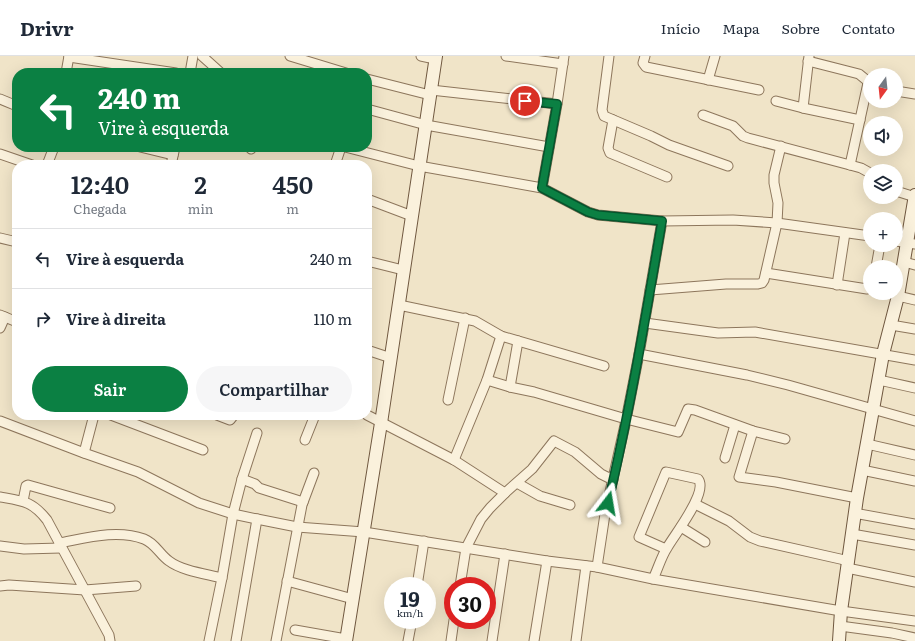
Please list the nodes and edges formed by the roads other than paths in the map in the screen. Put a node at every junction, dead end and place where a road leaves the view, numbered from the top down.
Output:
1 (194, 56) edge
2 (202, 56) edge
3 (290, 56) edge
4 (421, 56) edge
5 (506, 56) edge
6 (609, 56) edge
7 (645, 56) edge
8 (715, 56) edge
9 (69, 57) edge
10 (435, 58) edge
11 (809, 58) edge
12 (563, 60) edge
13 (67, 68) edge
14 (143, 68) edge
15 (191, 68) edge
16 (215, 68) edge
17 (330, 68) edge
18 (863, 78) edge
19 (372, 80) edge
20 (708, 80) junction
21 (758, 90) dead end
22 (903, 91) edge
23 (430, 92) junction
24 (915, 94) edge
25 (0, 99) edge
26 (776, 101) dead end
27 (12, 104) edge
28 (557, 104) junction
29 (803, 108) junction
30 (863, 108) edge
31 (372, 110) edge
32 (703, 115) dead end
33 (614, 120) junction
34 (860, 120) junction
35 (426, 125) junction
36 (782, 146) junction
37 (550, 147) junction
38 (364, 152) edge
39 (0, 154) edge
40 (17, 160) edge
41 (850, 165) junction
42 (419, 166) junction
43 (728, 166) dead end
44 (863, 169) edge
45 (667, 177) dead end
46 (542, 188) junction
47 (903, 193) edge
48 (915, 196) edge
49 (372, 201) edge
50 (412, 216) junction
51 (662, 221) junction
52 (777, 223) junction
53 (845, 233) junction
54 (863, 235) edge
55 (0, 238) edge
56 (12, 241) edge
57 (906, 242) edge
58 (372, 262) edge
59 (910, 263) edge
60 (404, 270) junction
61 (766, 273) junction
62 (903, 282) edge
63 (837, 285) junction
64 (863, 288) edge
65 (650, 290) junction
66 (903, 297) edge
67 (897, 300) edge
68 (915, 300) edge
69 (399, 305) junction
70 (2, 316) edge
71 (465, 318) junction
72 (12, 320) edge
73 (645, 323) junction
74 (891, 324) junction
75 (0, 328) edge
76 (915, 329) edge
77 (501, 336) junction
78 (518, 341) junction
79 (372, 352) edge
80 (640, 354) junction
81 (883, 354) junction
82 (391, 358) junction
83 (915, 360) edge
84 (604, 366) dead end
85 (487, 380) junction
86 (879, 380) junction
87 (510, 387) junction
88 (915, 388) edge
89 (448, 400) dead end
90 (874, 410) junction
91 (372, 418) edge
92 (626, 419) junction
93 (93, 420) edge
94 (124, 420) edge
95 (313, 420) edge
96 (0, 421) edge
97 (915, 421) edge
98 (381, 423) junction
99 (735, 425) junction
100 (753, 431) junction
101 (257, 433) dead end
102 (305, 440) dead end
103 (785, 440) dead end
104 (867, 444) junction
105 (203, 450) dead end
106 (84, 453) junction
107 (915, 455) edge
108 (725, 458) dead end
109 (454, 460) junction
110 (862, 470) junction
111 (314, 473) dead end
112 (242, 479) junction
113 (613, 480) junction
114 (915, 481) edge
115 (517, 483) junction
116 (505, 493) junction
117 (0, 497) edge
118 (857, 498) junction
119 (23, 501) junction
120 (303, 502) junction
121 (695, 504) junction
122 (570, 505) dead end
123 (110, 508) dead end
124 (854, 513) junction
125 (233, 514) junction
126 (257, 519) junction
127 (915, 524) edge
128 (298, 527) junction
129 (681, 527) junction
130 (364, 532) junction
131 (852, 534) junction
132 (424, 541) junction
133 (705, 542) dead end
134 (60, 545) junction
135 (915, 545) edge
136 (0, 546) edge
137 (466, 548) junction
138 (666, 549) junction
139 (505, 554) junction
140 (547, 561) junction
141 (848, 564) junction
142 (586, 566) junction
143 (597, 567) junction
144 (418, 577) edge
145 (461, 577) edge
146 (222, 578) junction
147 (653, 579) junction
148 (287, 581) junction
149 (915, 582) edge
150 (0, 586) edge
151 (136, 586) dead end
152 (85, 590) junction
153 (353, 599) junction
154 (841, 611) junction
155 (915, 621) edge
156 (840, 626) junction
157 (410, 629) edge
158 (453, 629) edge
159 (296, 630) dead end
160 (915, 638) edge
161 (346, 640) edge
162 (110, 641) edge
163 (210, 641) edge
164 (236, 641) edge
165 (276, 641) edge
166 (408, 641) edge
167 (451, 641) edge
168 (492, 641) edge
169 (534, 641) edge
170 (576, 641) edge
171 (838, 641) edge

1 - 15 street
2 - 16 street
3 - 17 street
4 - 10 street
5 - 12 street
6 - 33 street
7 - 20 street
8 - 20 street
9 - 13 street
9 - 14 street
10 - 23 street
11 - 18 street
11 - 29 street
12 - 28 street
19 - 23 street
20 - 21 street
22 - 24 street
23 - 28 street
23 - 35 street
25 - 27 street
26 - 29 street
28 - 37 street
29 - 34 street
30 - 34 street
31 - 35 street
32 - 36 street
33 - 43 street
33 - 45 street
34 - 41 street
35 - 37 street
35 - 42 street
36 - 41 street
36 - 52 street
37 - 46 street
38 - 42 street
39 - 40 street
41 - 44 street
42 - 46 street
42 - 50 street
46 - 51 street
47 - 48 street
48 - 57 street
49 - 50 street
50 - 60 street
51 - 52 street
51 - 65 street
52 - 53 street
52 - 61 street
53 - 54 street
53 - 63 street
55 - 56 street
57 - 59 street
58 - 60 street
59 - 62 street
60 - 69 street
61 - 63 street
61 - 65 street
63 - 64 street
65 - 73 street
66 - 68 street
67 - 74 street
69 - 71 street
69 - 82 street
70 - 72 street
70 - 75 street
71 - 77 street
71 - 89 street
73 - 80 street
73 - 81 street
74 - 76 street
74 - 81 street
77 - 78 street
77 - 85 street
78 - 84 street
78 - 87 street
79 - 82 street
80 - 90 street
80 - 92 street
81 - 83 street
81 - 86 street
82 - 98 street
85 - 87 street
85 - 109 street
86 - 88 street
86 - 90 street
87 - 92 street
90 - 97 street
90 - 104 street
91 - 98 street
92 - 99 street
92 - 113 street
93 - 106 street
94 - 105 street
95 - 102 street
96 - 106 street
98 - 109 street
98 - 130 street
99 - 100 street
99 - 108 street
100 - 103 street
100 - 118 street
101 - 112 street
104 - 107 street
104 - 110 street
106 - 125 street
109 - 116 street
110 - 114 street
110 - 118 street
111 - 120 street
112 - 120 street
112 - 125 street
113 - 115 street
113 - 143 street
115 - 116 street
115 - 122 street
116 - 137 street
117 - 119 street
118 - 124 street
119 - 123 street
119 - 134 street
120 - 128 street
121 - 129 street
121 - 138 street
121 - 141 street
124 - 127 street
124 - 131 street
125 - 126 street
125 - 146 street
126 - 128 street
126 - 164 street
128 - 130 street
128 - 148 street
129 - 133 street
129 - 138 street
130 - 132 street
130 - 153 street
131 - 135 street
131 - 141 street
132 - 137 street
132 - 144 street
134 - 136 street
134 - 146 street
134 - 152 street
137 - 139 street
137 - 145 street
138 - 147 street
139 - 140 street
139 - 168 street
140 - 142 street
140 - 169 street
141 - 149 street
141 - 154 street
142 - 143 street
142 - 170 street
143 - 147 street
146 - 163 street
147 - 154 street
148 - 153 street
148 - 165 street
150 - 152 street
151 - 152 street
152 - 162 street
153 - 161 street
154 - 155 street
154 - 156 street
156 - 160 street
156 - 171 street
157 - 166 street
158 - 167 street
159 - 161 street

